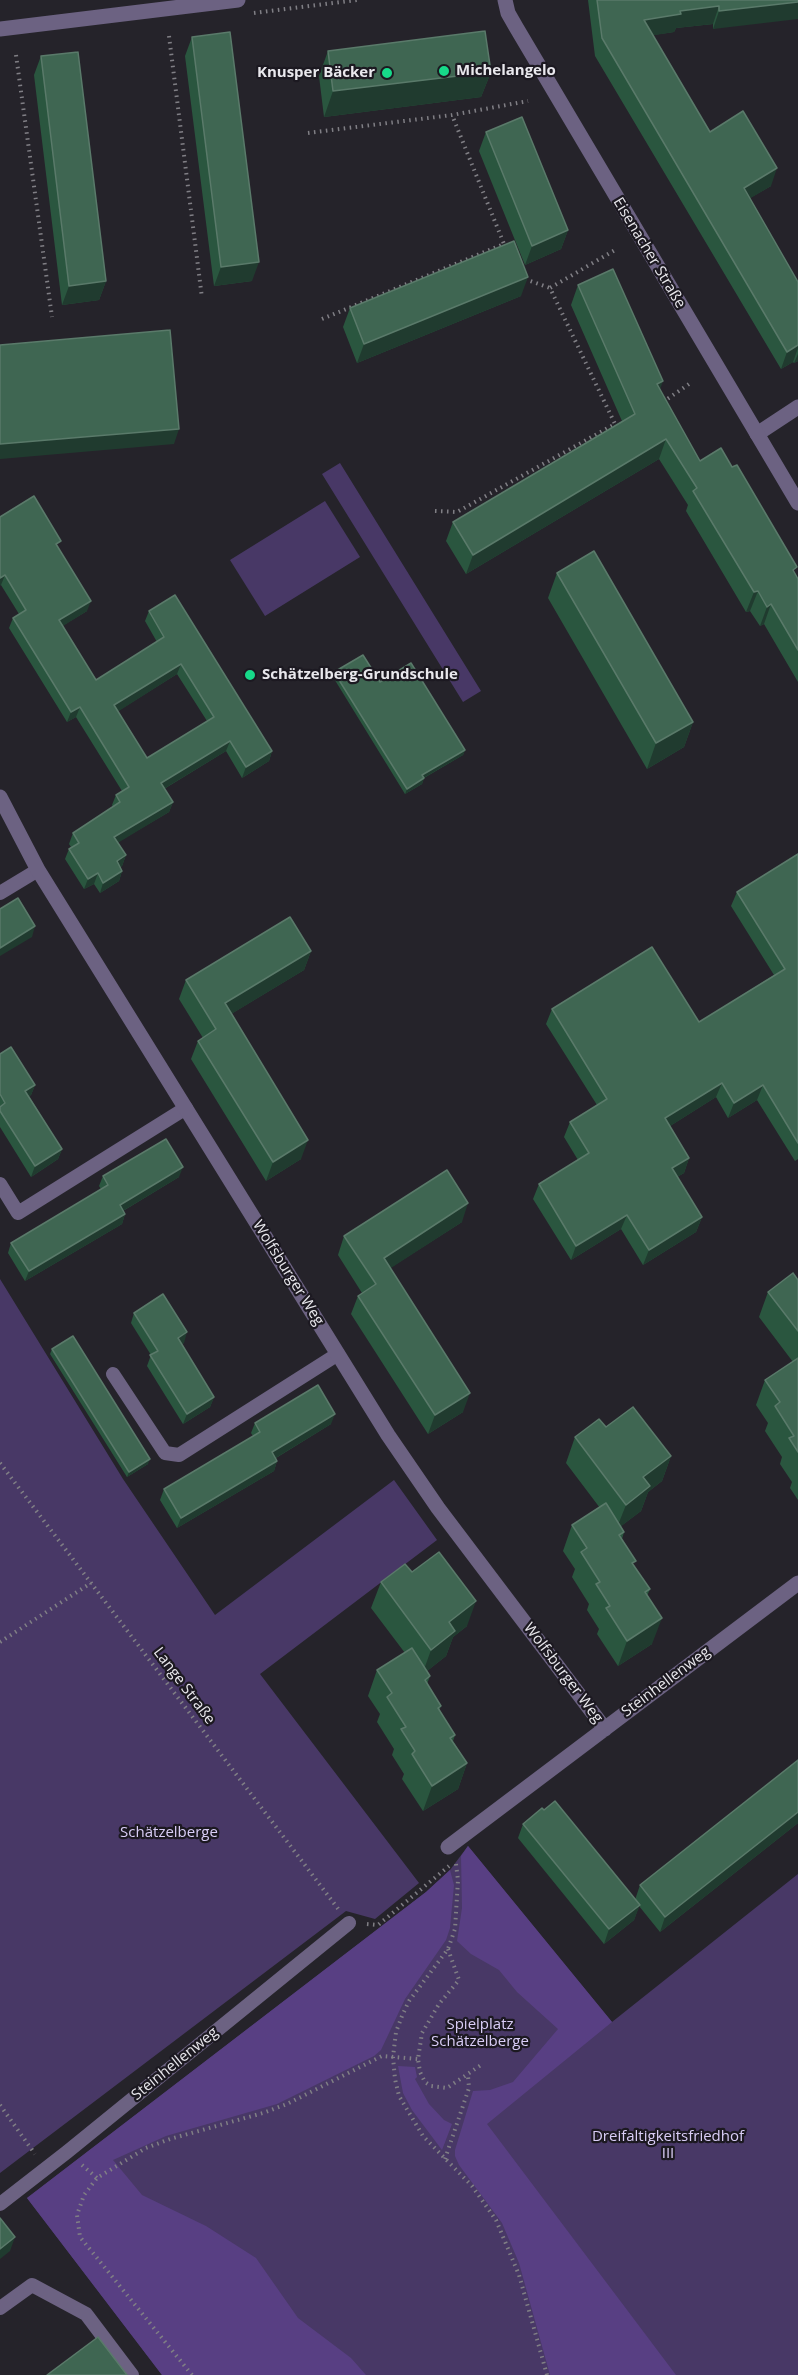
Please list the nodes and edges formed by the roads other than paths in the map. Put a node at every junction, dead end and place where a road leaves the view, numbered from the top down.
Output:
1 (238, 0) edge
2 (505, 0) edge
3 (0, 29) edge
4 (798, 407) edge
5 (757, 434) junction
6 (798, 503) edge
7 (0, 798) edge
8 (38, 870) junction
9 (0, 893) edge
10 (186, 1108) junction
11 (0, 1184) edge
12 (338, 1354) junction
13 (113, 1374) dead end
14 (798, 1583) edge
15 (605, 1729) junction
16 (448, 1847) dead end
17 (349, 1923) road end
18 (0, 2204) edge
19 (0, 2308) edge
20 (132, 2375) edge

1 - 3 street
2 - 5 street, Eisenacher Straße
4 - 5 street
5 - 6 street, Eisenacher Straße
7 - 8 street, Wolfsburger Weg
8 - 9 lane
8 - 10 street, Wolfsburger Weg
10 - 11 lane
10 - 12 street, Wolfsburger Weg
12 - 13 lane
12 - 15 street, Wolfsburger Weg
14 - 15 street, Steinhellenweg
15 - 16 street, Steinhellenweg
17 - 18 lane, Steinhellenweg
19 - 20 lane

